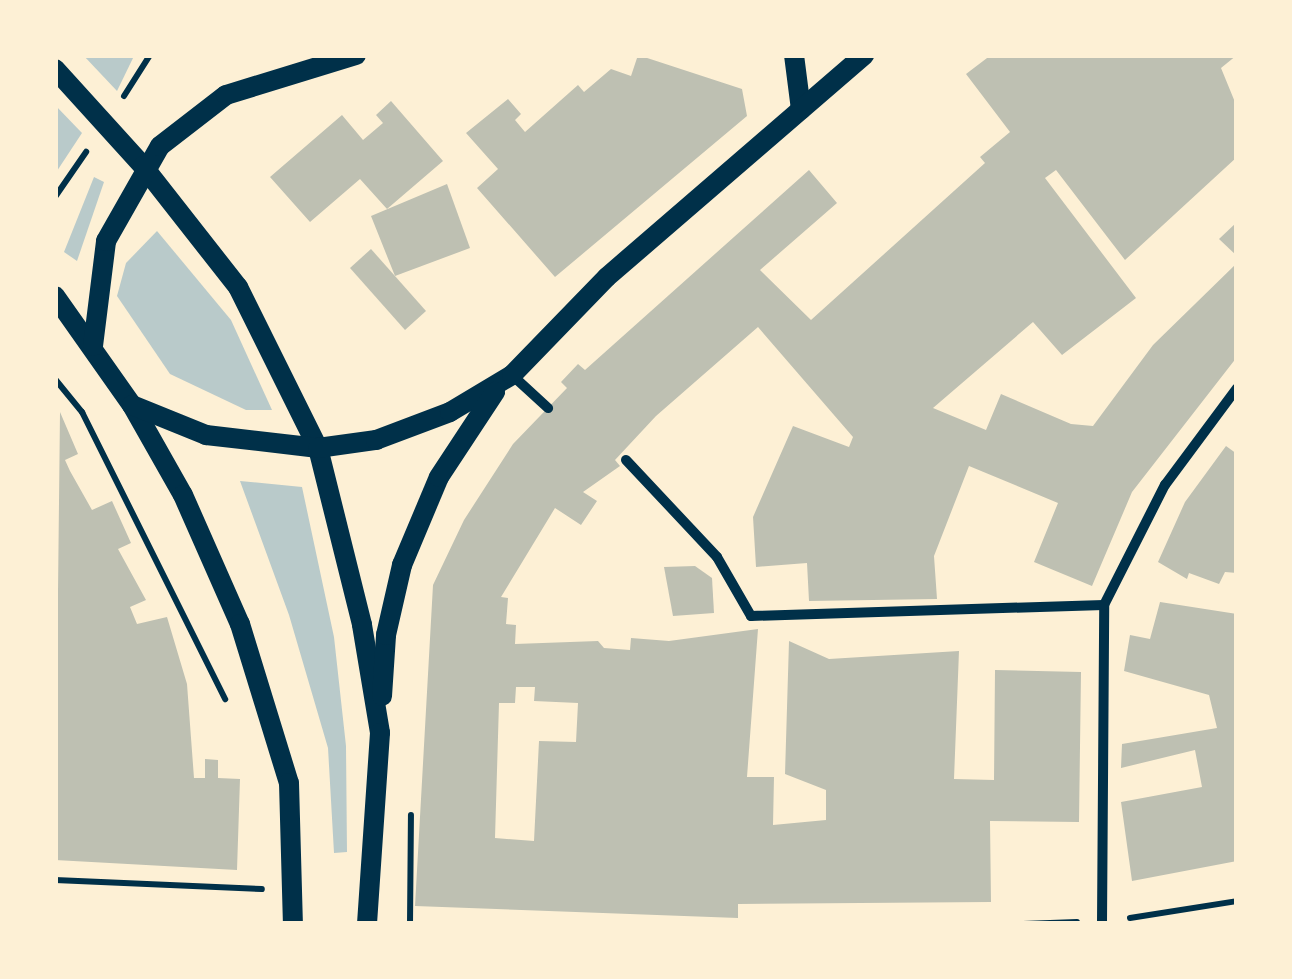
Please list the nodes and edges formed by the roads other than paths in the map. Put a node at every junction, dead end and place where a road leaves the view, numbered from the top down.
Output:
1 (356, 55) edge
2 (794, 55) edge
3 (864, 55) edge
4 (55, 68) edge
5 (801, 110) junction
6 (144, 166) junction
7 (55, 296) edge
8 (94, 346) junction
9 (505, 382) junction
10 (1237, 388) edge
11 (132, 405) junction
12 (548, 408) dead end
13 (318, 448) junction
14 (626, 460) dead end
15 (1104, 605) junction
16 (380, 734) junction
17 (292, 924) edge
18 (366, 924) edge
19 (1102, 924) edge

1 - 6 main road
2 - 5 main road
3 - 5 main road
4 - 6 main road
5 - 9 main road
6 - 8 main road
6 - 13 main road
7 - 8 main road
8 - 11 main road
9 - 12 street
9 - 13 main road
9 - 16 main road
10 - 15 street
11 - 13 main road
11 - 17 main road
13 - 16 main road
14 - 15 street
15 - 19 street
16 - 18 main road

